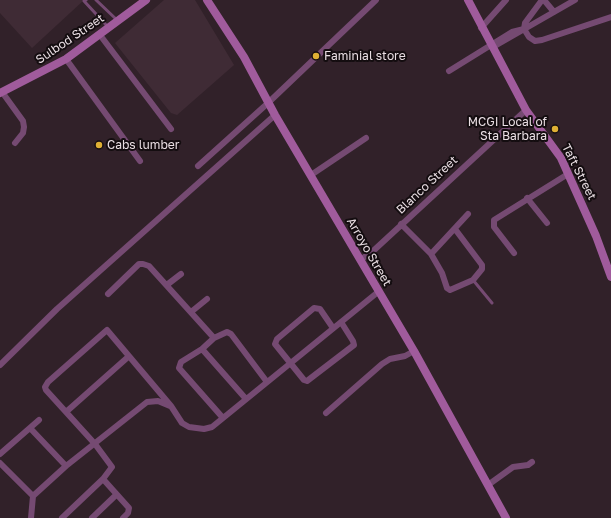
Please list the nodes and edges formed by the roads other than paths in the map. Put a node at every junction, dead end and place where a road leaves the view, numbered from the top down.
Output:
1 (86, 0) edge
2 (96, 0) edge
3 (146, 0) edge
4 (376, 0) edge
5 (468, 0) edge
6 (506, 0) edge
7 (543, 0) edge
8 (574, 0) edge
9 (210, 1) edge
10 (554, 12) junction
11 (611, 17) edge
12 (118, 21) junction
13 (109, 28) junction
14 (481, 28) junction
15 (524, 29) junction
16 (100, 35) junction
17 (492, 46) junction
18 (66, 59) junction
19 (449, 71) dead end
20 (1, 93) edge
21 (268, 103) junction
22 (526, 110) junction
23 (275, 115) junction
24 (171, 128) dead end
25 (366, 138) dead end
26 (226, 141) junction
27 (15, 143) dead end
28 (234, 150) junction
29 (140, 161) dead end
30 (198, 166) dead end
31 (568, 174) junction
32 (311, 175) junction
33 (527, 198) junction
34 (468, 214) dead end
35 (547, 223) dead end
36 (401, 224) junction
37 (455, 229) junction
38 (514, 253) dead end
39 (431, 254) junction
40 (360, 260) junction
41 (181, 274) dead end
42 (611, 277) edge
43 (473, 280) junction
44 (168, 284) junction
45 (378, 292) junction
46 (108, 294) dead end
47 (207, 298) dead end
48 (492, 303) dead end
49 (190, 312) junction
50 (340, 322) junction
51 (333, 328) junction
52 (214, 338) junction
53 (202, 349) junction
54 (414, 351) junction
55 (128, 357) junction
56 (290, 363) junction
57 (0, 365) edge
58 (267, 382) junction
59 (155, 389) junction
60 (246, 399) junction
61 (147, 402) junction
62 (171, 406) junction
63 (66, 412) junction
64 (326, 413) dead end
65 (222, 418) junction
66 (39, 420) dead end
67 (30, 428) junction
68 (95, 444) junction
69 (0, 454) edge
70 (532, 462) dead end
71 (0, 463) edge
72 (66, 466) junction
73 (103, 479) junction
74 (488, 485) junction
75 (116, 494) junction
76 (33, 496) junction
77 (31, 518) edge
78 (62, 518) edge
79 (92, 518) edge
80 (123, 518) edge
81 (506, 518) edge

1 - 13 lane
2 - 12 lane
3 - 12 street, Sulbod Street
4 - 21 street
5 - 14 street, Taft Street
6 - 14 street
7 - 10 street
7 - 15 street
8 - 10 street
9 - 21 street, Arroyo Street
10 - 15 street
11 - 15 street
12 - 13 street, Sulbod Street
13 - 16 street, Sulbod Street
14 - 17 street, Taft Street
15 - 17 street
16 - 18 street, Sulbod Street
16 - 24 street
17 - 19 street
17 - 22 street, Taft Street
18 - 20 street, Sulbod Street
18 - 29 street
20 - 27 street
21 - 23 street, Arroyo Street
21 - 26 street
22 - 31 street, Taft Street
22 - 36 street, Blanco Street
23 - 28 street
23 - 32 street, Arroyo Street
25 - 32 street
26 - 28 street
26 - 30 street
28 - 57 street
31 - 33 street
31 - 42 street, Taft Street
32 - 40 street, Arroyo Street
33 - 35 street
33 - 38 street
34 - 37 street
36 - 39 street
36 - 40 street, Blanco Street
37 - 39 street
37 - 43 street
39 - 43 street
40 - 45 street, Arroyo Street
41 - 44 street
43 - 48 lane
44 - 46 street
44 - 49 street
45 - 50 street
45 - 54 street, Arroyo Street
47 - 49 street
49 - 52 street
50 - 51 street
50 - 56 street
51 - 56 street
51 - 56 street
52 - 53 street
52 - 58 street
53 - 60 street
53 - 65 street
54 - 64 street
54 - 74 street, Arroyo Street
55 - 59 street
55 - 63 street
55 - 63 street
56 - 58 street
58 - 60 street
59 - 61 street
59 - 62 street
60 - 65 street
61 - 62 street
61 - 68 street
62 - 65 street
63 - 68 street
66 - 67 street
67 - 69 street
67 - 72 street
68 - 72 street
68 - 73 street
70 - 74 street
71 - 76 street
72 - 76 street
73 - 75 street
73 - 78 street
74 - 81 street, Arroyo Street
75 - 79 street
75 - 80 street
76 - 77 street

